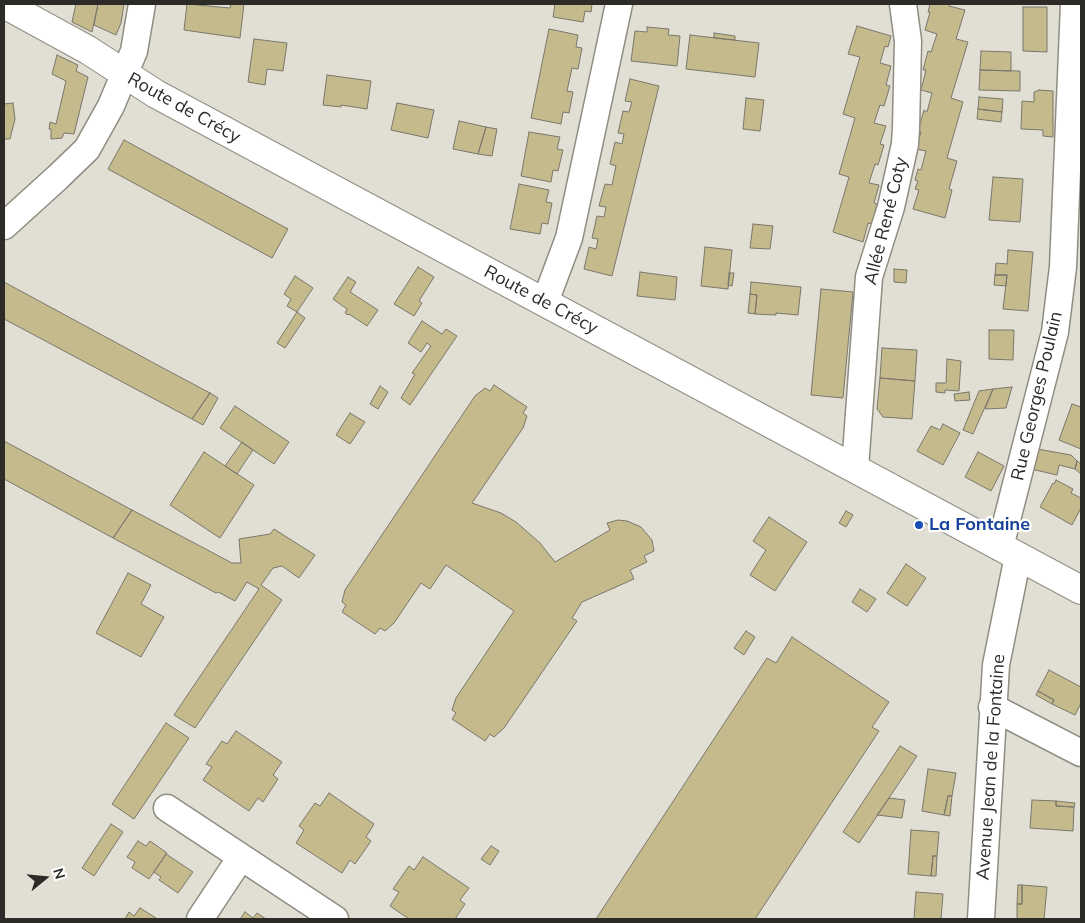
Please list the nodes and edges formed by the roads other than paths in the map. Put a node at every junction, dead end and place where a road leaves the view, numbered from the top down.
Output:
1 (4, 4) edge
2 (142, 4) edge
3 (619, 4) edge
4 (903, 4) edge
5 (1074, 4) edge
6 (124, 75) junction
7 (4, 226) edge
8 (544, 302) junction
9 (855, 468) junction
10 (1009, 551) junction
11 (1081, 590) edge
12 (992, 707) junction
13 (1081, 753) edge
14 (167, 808) dead end
15 (241, 857) junction
16 (200, 919) edge
17 (335, 919) edge
18 (981, 919) edge

1 - 6 main road, Route de Crécy
2 - 6 street
3 - 8 street
4 - 9 street, Allée René Coty
5 - 10 street, Rue Georges Poulain
6 - 7 street
6 - 8 main road, Route de Crécy
8 - 9 main road, Route de Crécy
9 - 10 main road, Route de Crécy
10 - 11 main road, Route de Crécy
10 - 12 street, Avenue Jean de la Fontaine
12 - 13 street
12 - 18 street, Avenue Jean de la Fontaine
14 - 15 street
15 - 16 street
15 - 17 street

